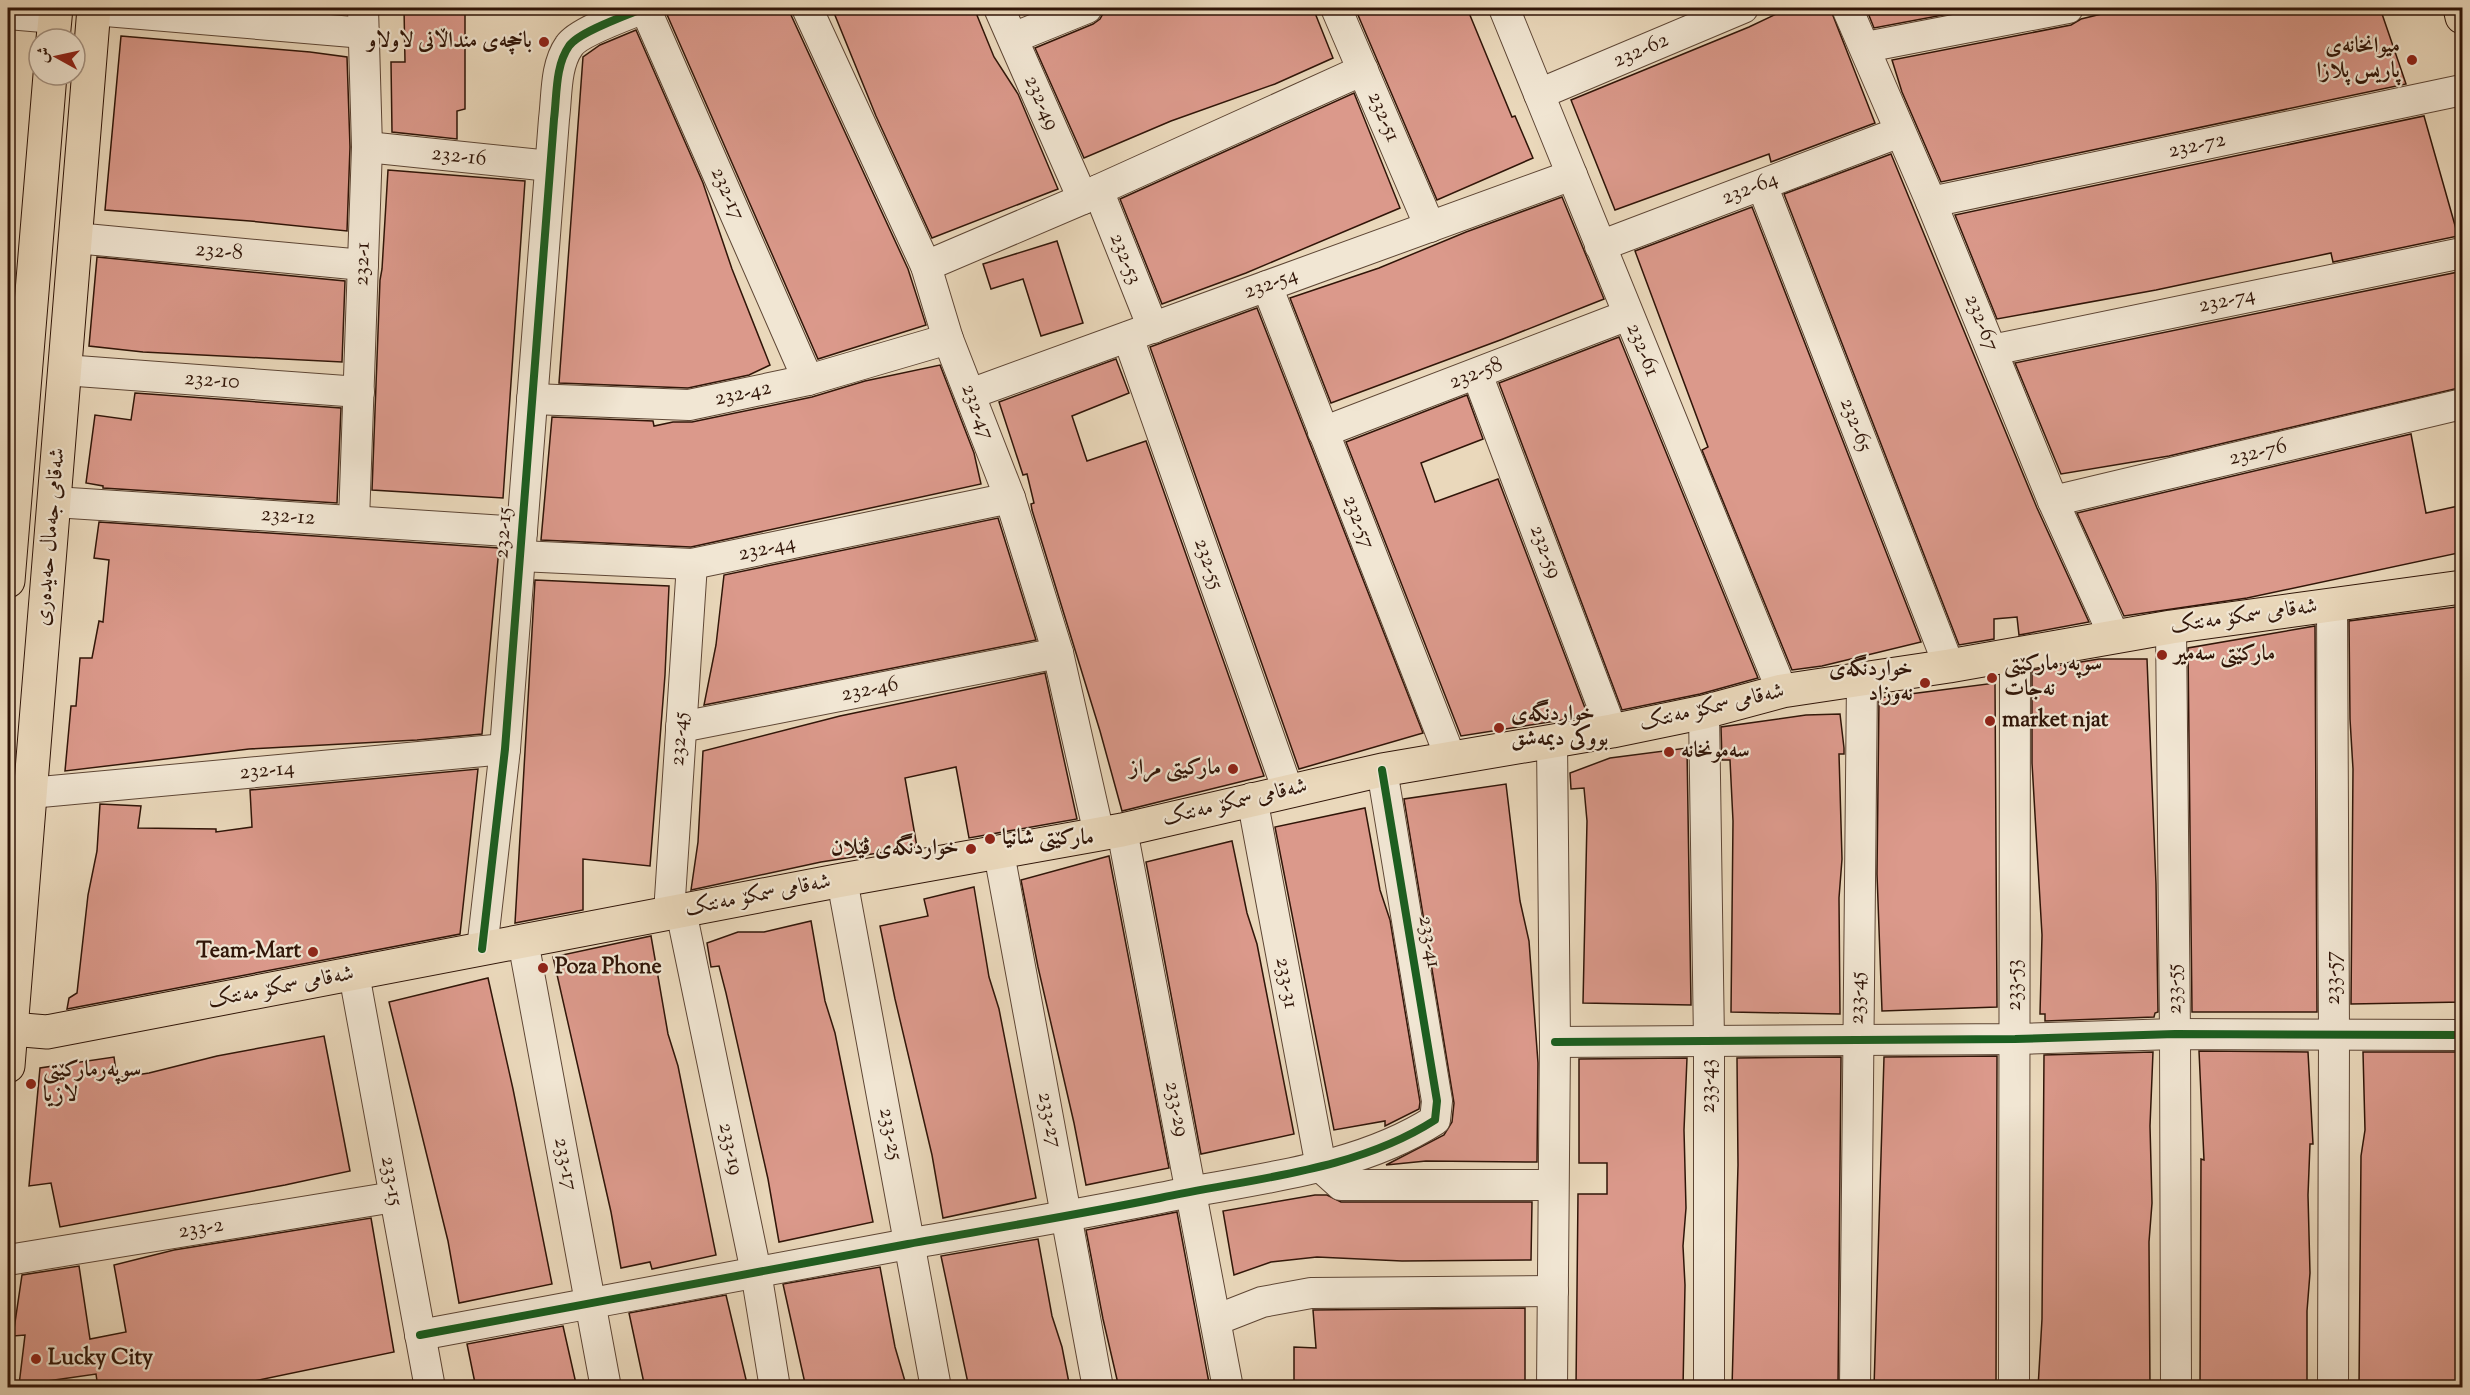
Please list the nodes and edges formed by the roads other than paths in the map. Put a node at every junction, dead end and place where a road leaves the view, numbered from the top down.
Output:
1 (644, 8) edge
2 (807, 8) edge
3 (999, 8) edge
4 (1087, 8) edge
5 (1336, 8) edge
6 (1504, 8) edge
7 (1743, 8) edge
8 (1847, 8) edge
9 (2068, 8) edge
10 (2460, 8) edge
11 (94, 9) edge
12 (2019, 13) edge
13 (8, 14) edge
14 (2463, 17) edge
15 (364, 20) edge
16 (54, 21) edge
17 (1012, 38) junction
18 (1866, 48) junction
19 (1363, 70) junction
20 (49, 87) edge
21 (2463, 90) edge
22 (1539, 94) junction
23 (1900, 132) junction
24 (367, 147) junction
25 (550, 166) junction
26 (1572, 175) junction
27 (41, 181) junction
28 (80, 183) junction
29 (1762, 185) junction
30 (1090, 194) junction
31 (1931, 202) junction
32 (1430, 226) junction
33 (75, 238) junction
34 (1600, 246) junction
35 (2463, 253) edge
36 (363, 265) junction
37 (926, 266) junction
38 (1267, 286) junction
39 (1628, 315) junction
40 (1140, 332) junction
41 (948, 339) junction
42 (1992, 350) junction
43 (64, 370) junction
44 (1477, 374) junction
45 (808, 380) junction
46 (359, 392) junction
47 (970, 394) junction
48 (532, 399) junction
49 (2463, 404) edge
50 (1323, 432) junction
51 (1010, 498) junction
52 (2053, 501) junction
53 (54, 502) junction
54 (354, 521) junction
55 (521, 544) junction
56 (692, 564) junction
57 (8, 581) edge
58 (2463, 587) edge
59 (2331, 605) junction
60 (2171, 627) junction
61 (2115, 638) junction
62 (1058, 653) junction
63 (2015, 655) junction
64 (1949, 666) junction
65 (1862, 680) junction
66 (1782, 692) junction
67 (1704, 712) junction
68 (681, 727) junction
69 (1612, 731) junction
70 (1552, 741) junction
71 (505, 749) junction
72 (1451, 759) junction
73 (1382, 770) junction
74 (1288, 790) junction
75 (30, 793) junction
76 (1252, 798) junction
77 (1111, 832) junction
78 (999, 853) junction
79 (842, 880) junction
80 (675, 912) junction
81 (523, 941) junction
82 (482, 949) junction
83 (354, 974) junction
84 (11, 1029) junction
85 (2175, 1034) junction
86 (2463, 1035) edge
87 (2334, 1036) junction
88 (2015, 1039) junction
89 (1857, 1040) junction
90 (1708, 1041) junction
91 (1555, 1042) junction
92 (8, 1066) edge
93 (1320, 1167) junction
94 (1553, 1185) junction
95 (1191, 1191) junction
96 (394, 1197) junction
97 (1067, 1217) junction
98 (910, 1244) junction
99 (8, 1260) edge
100 (756, 1272) junction
101 (1552, 1291) junction
102 (591, 1303) junction
103 (1216, 1320) junction
104 (420, 1335) junction
105 (423, 1386) edge
106 (606, 1388) edge
107 (775, 1388) edge
108 (936, 1388) edge
109 (1098, 1388) edge
110 (1228, 1388) edge
111 (1552, 1388) edge
112 (1709, 1388) edge
113 (1856, 1388) edge
114 (2014, 1388) edge
115 (2176, 1388) edge
116 (2333, 1388) edge

1 - 25 street, 232-15
1 - 45 street, 232-17
2 - 37 street, 232-47
3 - 17 street, 232-49
4 - 17 street
5 - 19 street, 232-51
6 - 22 street, 232-61
7 - 22 street, 232-62
8 - 18 street, 232-67
9 - 12 street
10 - 14 main road
11 - 15 street
11 - 28 main road, شەقامی جەمال حەیدەری
12 - 18 street
13 - 16 street
15 - 24 street, 232-1
17 - 30 street, 232-49
18 - 23 street, 232-67
19 - 30 street
19 - 32 street, 232-51
20 - 27 main road, شەقامی جەمال حەیدەری
21 - 31 street, 232-72
22 - 26 street, 232-61
23 - 29 street, 232-64
23 - 31 street, 232-67
24 - 25 street, 232-16
24 - 36 street, 232-1
25 - 48 street, 232-15
26 - 32 street, 232-54
26 - 34 street, 232-61
27 - 28 main road
27 - 57 main road, شەقامی جەمال حەیدەری
28 - 33 main road, شەقامی جەمال حەیدەری
29 - 34 street, 232-64
29 - 64 street, 232-65
30 - 37 street
30 - 40 street, 232-53
31 - 42 street, 232-67
32 - 38 street, 232-54
33 - 36 street, 232-8
33 - 43 main road, شەقامی جەمال حەیدەری
34 - 39 street, 232-61
35 - 42 street, 232-74
36 - 46 street, 232-1
37 - 41 street, 232-47
38 - 40 street, 232-54
38 - 50 street, 232-57
39 - 44 street, 232-58
39 - 66 street, 232-61
40 - 47 street, 232-54
40 - 74 street, 232-55
41 - 45 street, 232-42
41 - 47 street, 232-47
42 - 52 street, 232-67
43 - 46 street, 232-10
43 - 53 main road, شەقامی جەمال حەیدەری
44 - 50 street, 232-58
44 - 69 street, 232-59
45 - 48 street, 232-42
46 - 54 street, 232-1
47 - 51 street, 232-47
48 - 55 street, 232-15
49 - 52 street, 232-76
50 - 72 street, 232-57
51 - 56 street, 232-44
51 - 62 street, 232-47
52 - 61 street, 232-67
53 - 54 street, 232-12
53 - 75 main road, شەقامی جەمال حەیدەری
54 - 55 street, 232-12
55 - 56 street, 232-44
55 - 71 street, 232-15
56 - 68 street, 232-45
58 - 59 main road, شەقامی سمکۆ مەنتک
59 - 60 main road, شەقامی سمکۆ مەنتک
59 - 87 street, 233-57
60 - 61 main road, شەقامی سمکۆ مەنتک
60 - 85 street, 233-55
61 - 63 main road, شەقامی سمکۆ مەنتک
62 - 68 street, 232-46
62 - 77 street, 232-47
63 - 64 main road, شەقامی سمکۆ مەنتک
63 - 88 street, 233-53
64 - 65 main road, شەقامی سمکۆ مەنتک
65 - 66 main road, شەقامی سمکۆ مەنتک
65 - 89 street, 233-45
66 - 67 main road, شەقامی سمکۆ مەنتک
67 - 69 main road, شەقامی سمکۆ مەنتک
67 - 90 street, 233-43
68 - 80 street, 232-45
69 - 70 main road, شەقامی سمکۆ مەنتک
70 - 72 main road, شەقامی سمکۆ مەنتک
70 - 91 street
71 - 75 street, 232-14
71 - 82 street, 232-15
72 - 73 main road, شەقامی سمکۆ مەنتک
73 - 74 main road, شەقامی سمکۆ مەنتک
73 - 93 street, 233-41
74 - 76 main road, شەقامی سمکۆ مەنتک
75 - 84 main road, شەقامی جەمال حەیدەری
76 - 77 main road, شەقامی سمکۆ مەنتک
76 - 93 street, 233-31
77 - 78 main road, شەقامی سمکۆ مەنتک
77 - 95 street, 233-29
78 - 79 main road, شەقامی سمکۆ مەنتک
78 - 97 street, 233-27
79 - 80 main road, شەقامی سمکۆ مەنتک
79 - 98 street, 233-25
80 - 81 main road, شەقامی سمکۆ مەنتک
80 - 100 street, 233-19
81 - 82 main road, شەقامی سمکۆ مەنتک
81 - 102 street, 233-17
82 - 83 main road, شەقامی سمکۆ مەنتک
83 - 84 main road, شەقامی سمکۆ مەنتک
83 - 96 street, 233-15
84 - 92 main road, شەقامی جەمال حەیدەری
85 - 87 street
85 - 88 street
85 - 115 street, 233-55
86 - 87 street
87 - 116 street, 233-57
88 - 89 street
88 - 114 street, 233-53
89 - 90 street
89 - 113 street, 233-45
90 - 91 street
90 - 112 street, 233-43
91 - 94 street
93 - 94 street
93 - 95 street
94 - 101 street
95 - 97 street
95 - 103 street, 233-29
96 - 99 street, 233-2
96 - 104 street, 233-15
97 - 98 street
97 - 109 street, 233-27
98 - 100 street
98 - 108 street, 233-25
100 - 102 street
100 - 107 street, 233-19
101 - 103 street
101 - 111 street
102 - 104 street
102 - 106 street, 233-17
103 - 110 street, 233-29
104 - 105 street, 233-15

